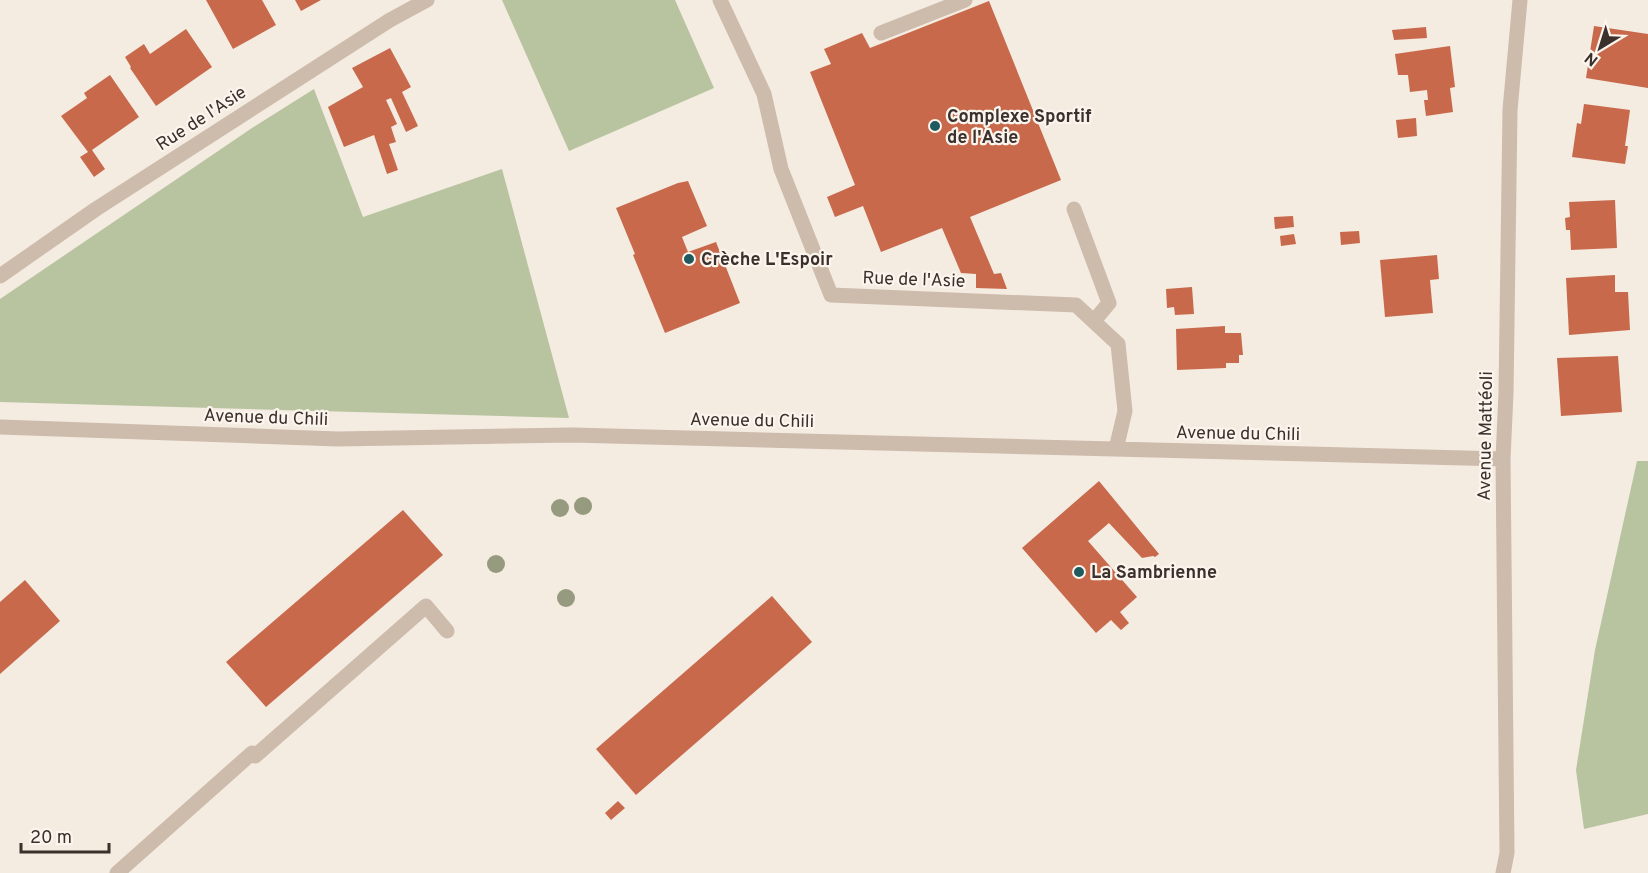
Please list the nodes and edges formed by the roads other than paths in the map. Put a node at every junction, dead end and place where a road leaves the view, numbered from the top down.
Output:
1 (427, 0) edge
2 (720, 0) edge
3 (965, 0) edge
4 (1520, 0) edge
5 (881, 33) dead end
6 (1074, 209) dead end
7 (0, 276) edge
8 (1094, 321) junction
9 (0, 427) edge
10 (1116, 449) junction
11 (1503, 459) junction
12 (447, 631) dead end
13 (117, 873) edge
14 (1503, 873) edge

1 - 7 street, Rue de l'Asie
2 - 8 street, Rue de l'Asie
3 - 5 street
4 - 11 street, Avenue Mattéoli
6 - 8 street
8 - 10 street, Rue de l'Asie
9 - 10 street, Avenue du Chili
10 - 11 street, Avenue du Chili
11 - 14 street, Avenue Mattéoli
12 - 13 street

